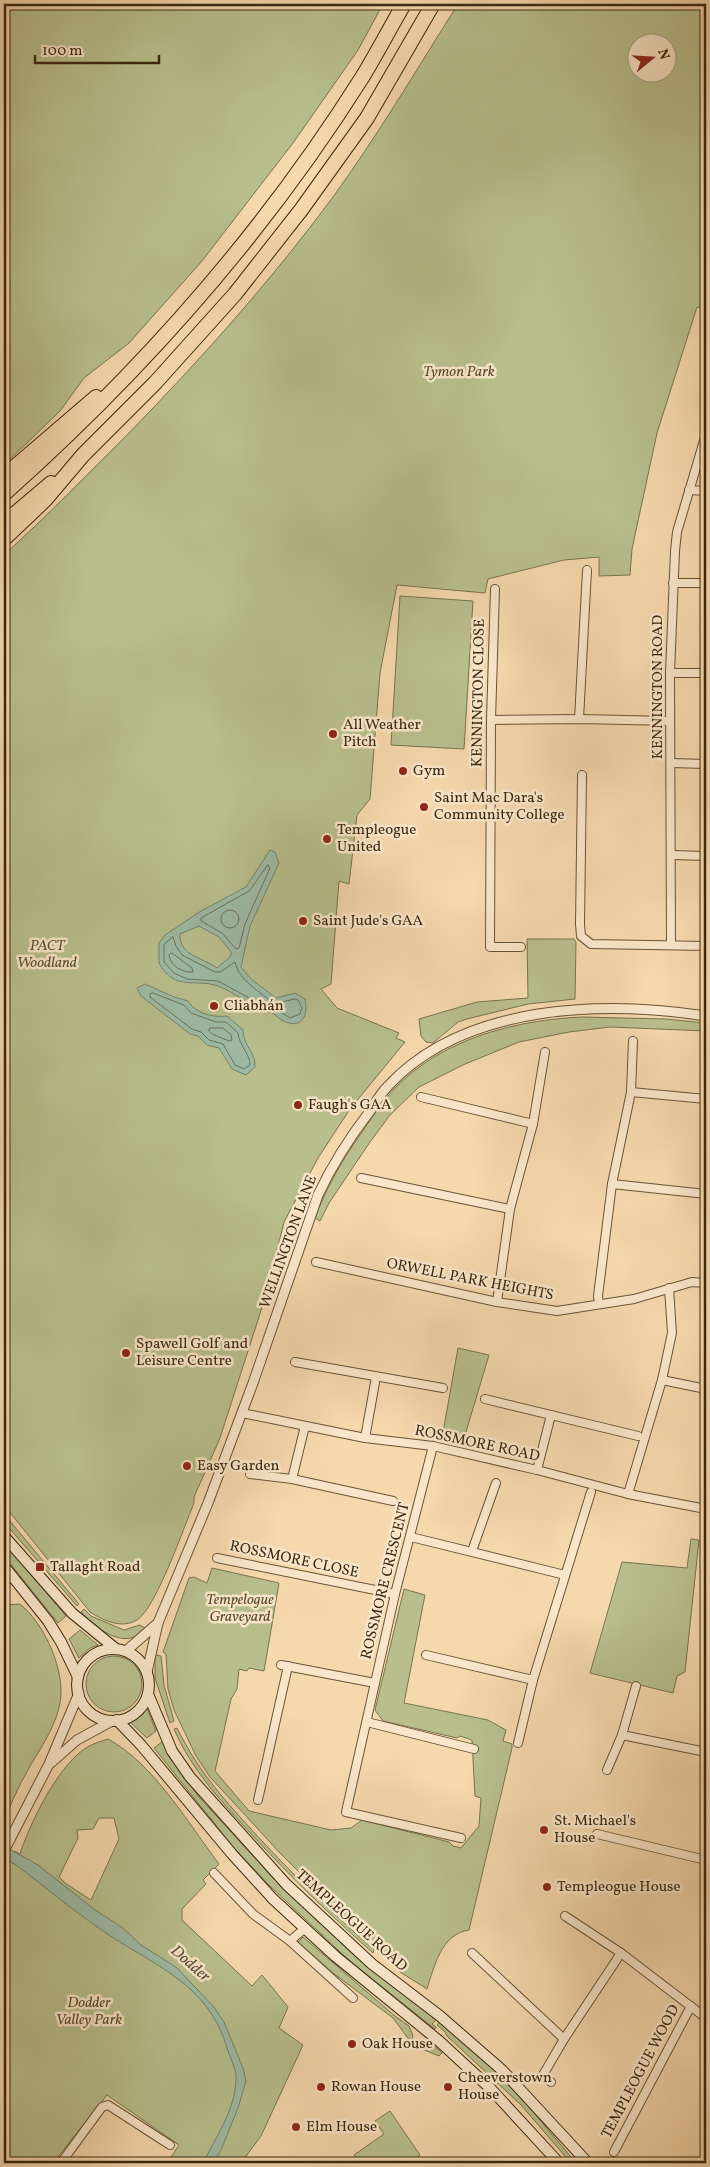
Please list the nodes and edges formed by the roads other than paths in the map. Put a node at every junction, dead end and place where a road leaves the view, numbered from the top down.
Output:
1 (404, 4) edge
2 (433, 4) edge
3 (145, 358) junction
4 (706, 434) edge
5 (84, 455) junction
6 (4, 476) edge
7 (689, 490) junction
8 (706, 491) edge
9 (4, 494) edge
10 (4, 523) edge
11 (4, 539) edge
12 (587, 570) dead end
13 (673, 583) junction
14 (706, 583) edge
15 (495, 589) dead end
16 (670, 672) junction
17 (706, 673) edge
18 (579, 719) junction
19 (491, 720) junction
20 (670, 721) junction
21 (671, 763) junction
22 (706, 764) edge
23 (582, 775) dead end
24 (672, 855) junction
25 (706, 856) edge
26 (671, 945) junction
27 (706, 946) edge
28 (521, 947) dead end
29 (706, 1016) edge
30 (633, 1041) dead end
31 (545, 1052) dead end
32 (631, 1092) junction
33 (421, 1097) dead end
34 (706, 1100) edge
35 (533, 1124) junction
36 (361, 1178) dead end
37 (612, 1184) junction
38 (706, 1194) edge
39 (510, 1209) junction
40 (316, 1262) dead end
41 (706, 1283) edge
42 (669, 1288) junction
43 (497, 1302) junction
44 (599, 1304) junction
45 (294, 1362) dead end
46 (376, 1377) junction
47 (662, 1380) junction
48 (443, 1388) dead end
49 (706, 1389) edge
50 (485, 1399) dead end
51 (242, 1413) junction
52 (551, 1415) junction
53 (305, 1426) junction
54 (638, 1436) dead end
55 (365, 1438) junction
56 (433, 1446) junction
57 (537, 1470) junction
58 (250, 1474) dead end
59 (292, 1479) junction
60 (496, 1483) dead end
61 (590, 1492) dead end
62 (628, 1494) junction
63 (393, 1501) dead end
64 (706, 1509) edge
65 (4, 1536) edge
66 (411, 1537) junction
67 (472, 1551) junction
68 (217, 1558) dead end
69 (4, 1566) edge
70 (565, 1575) junction
71 (395, 1594) junction
72 (158, 1623) junction
73 (121, 1650) junction
74 (426, 1655) dead end
75 (147, 1672) junction
76 (78, 1677) junction
77 (533, 1680) junction
78 (375, 1683) junction
79 (636, 1686) dead end
80 (78, 1693) junction
81 (148, 1694) junction
82 (114, 1721) junction
83 (367, 1722) junction
84 (622, 1735) junction
85 (518, 1743) dead end
86 (474, 1749) dead end
87 (706, 1751) edge
88 (49, 1764) junction
89 (607, 1770) dead end
90 (258, 1800) dead end
91 (597, 1834) dead end
92 (460, 1838) dead end
93 (4, 1851) edge
94 (706, 1860) edge
95 (214, 1873) dead end
96 (565, 1916) dead end
97 (304, 1929) junction
98 (290, 1941) junction
99 (472, 1953) dead end
100 (621, 1953) junction
101 (353, 1998) dead end
102 (692, 2006) junction
103 (706, 2018) edge
104 (564, 2039) junction
105 (551, 2082) dead end
106 (170, 2145) dead end
107 (614, 2152) dead end
108 (61, 2163) edge
109 (559, 2163) edge
110 (588, 2163) edge

1 - 3 highway
2 - 5 highway
3 - 6 highway
3 - 9 highway
4 - 7 street, KENNINGTON ROAD
5 - 10 highway
5 - 11 highway
7 - 8 street
7 - 13 street, KENNINGTON ROAD
12 - 18 street
13 - 14 street
13 - 16 street, KENNINGTON ROAD
15 - 19 street, KENNINGTON CLOSE
16 - 17 street
16 - 20 street, KENNINGTON ROAD
18 - 19 street
18 - 20 street
19 - 28 street, KENNINGTON CLOSE
20 - 21 street, KENNINGTON ROAD
21 - 22 street
21 - 24 street, KENNINGTON ROAD
23 - 26 street
24 - 25 street
24 - 26 street, KENNINGTON ROAD
26 - 27 street
29 - 51 street, WELLINGTON LANE
30 - 32 street
31 - 35 street
32 - 34 street
32 - 37 street
33 - 35 street
35 - 39 street
36 - 39 street
37 - 38 street
37 - 44 street
39 - 43 street
40 - 43 street, ORWELL PARK HEIGHTS
41 - 42 street, ORWELL PARK HEIGHTS
42 - 44 street, ORWELL PARK HEIGHTS
42 - 47 street
43 - 44 street, ORWELL PARK HEIGHTS
45 - 46 street
46 - 48 street
46 - 55 street
47 - 49 street
47 - 62 street
50 - 52 street
51 - 53 street, ROSSMORE ROAD
51 - 72 street, WELLINGTON LANE
52 - 54 street
52 - 57 street
53 - 55 street, ROSSMORE ROAD
53 - 59 street
55 - 56 street, ROSSMORE ROAD
56 - 57 street, ROSSMORE ROAD
56 - 66 street, ROSSMORE CRESCENT
57 - 62 street, ROSSMORE ROAD
58 - 59 street
59 - 63 street
60 - 67 street
61 - 70 street
62 - 64 street, ROSSMORE ROAD
65 - 73 main road
66 - 67 street
66 - 71 street, ROSSMORE CRESCENT
67 - 70 street
68 - 71 street, ROSSMORE CLOSE
69 - 76 main road
70 - 77 street
71 - 78 street, ROSSMORE CRESCENT
72 - 73 street, WELLINGTON LANE
72 - 75 street, WELLINGTON LANE
73 - 75 main road
73 - 76 main road
74 - 77 street
75 - 81 main road
76 - 80 main road
77 - 85 street
78 - 83 street, ROSSMORE CRESCENT
78 - 90 street
79 - 84 street
80 - 82 main road
80 - 88 street
81 - 82 main road
81 - 110 main road, TEMPLEOGUE ROAD
82 - 88 street
82 - 97 main road
83 - 86 street
83 - 92 street, ROSSMORE CRESCENT
84 - 87 street
84 - 89 street
88 - 93 street
91 - 94 street
95 - 98 street
96 - 100 street, TEMPLEOGUE WOOD
97 - 98 street
97 - 109 main road
98 - 101 street
99 - 104 street
100 - 102 street, TEMPLEOGUE WOOD
100 - 104 street
102 - 103 street, TEMPLEOGUE WOOD
102 - 107 street, TEMPLEOGUE WOOD
104 - 105 street
106 - 108 street

